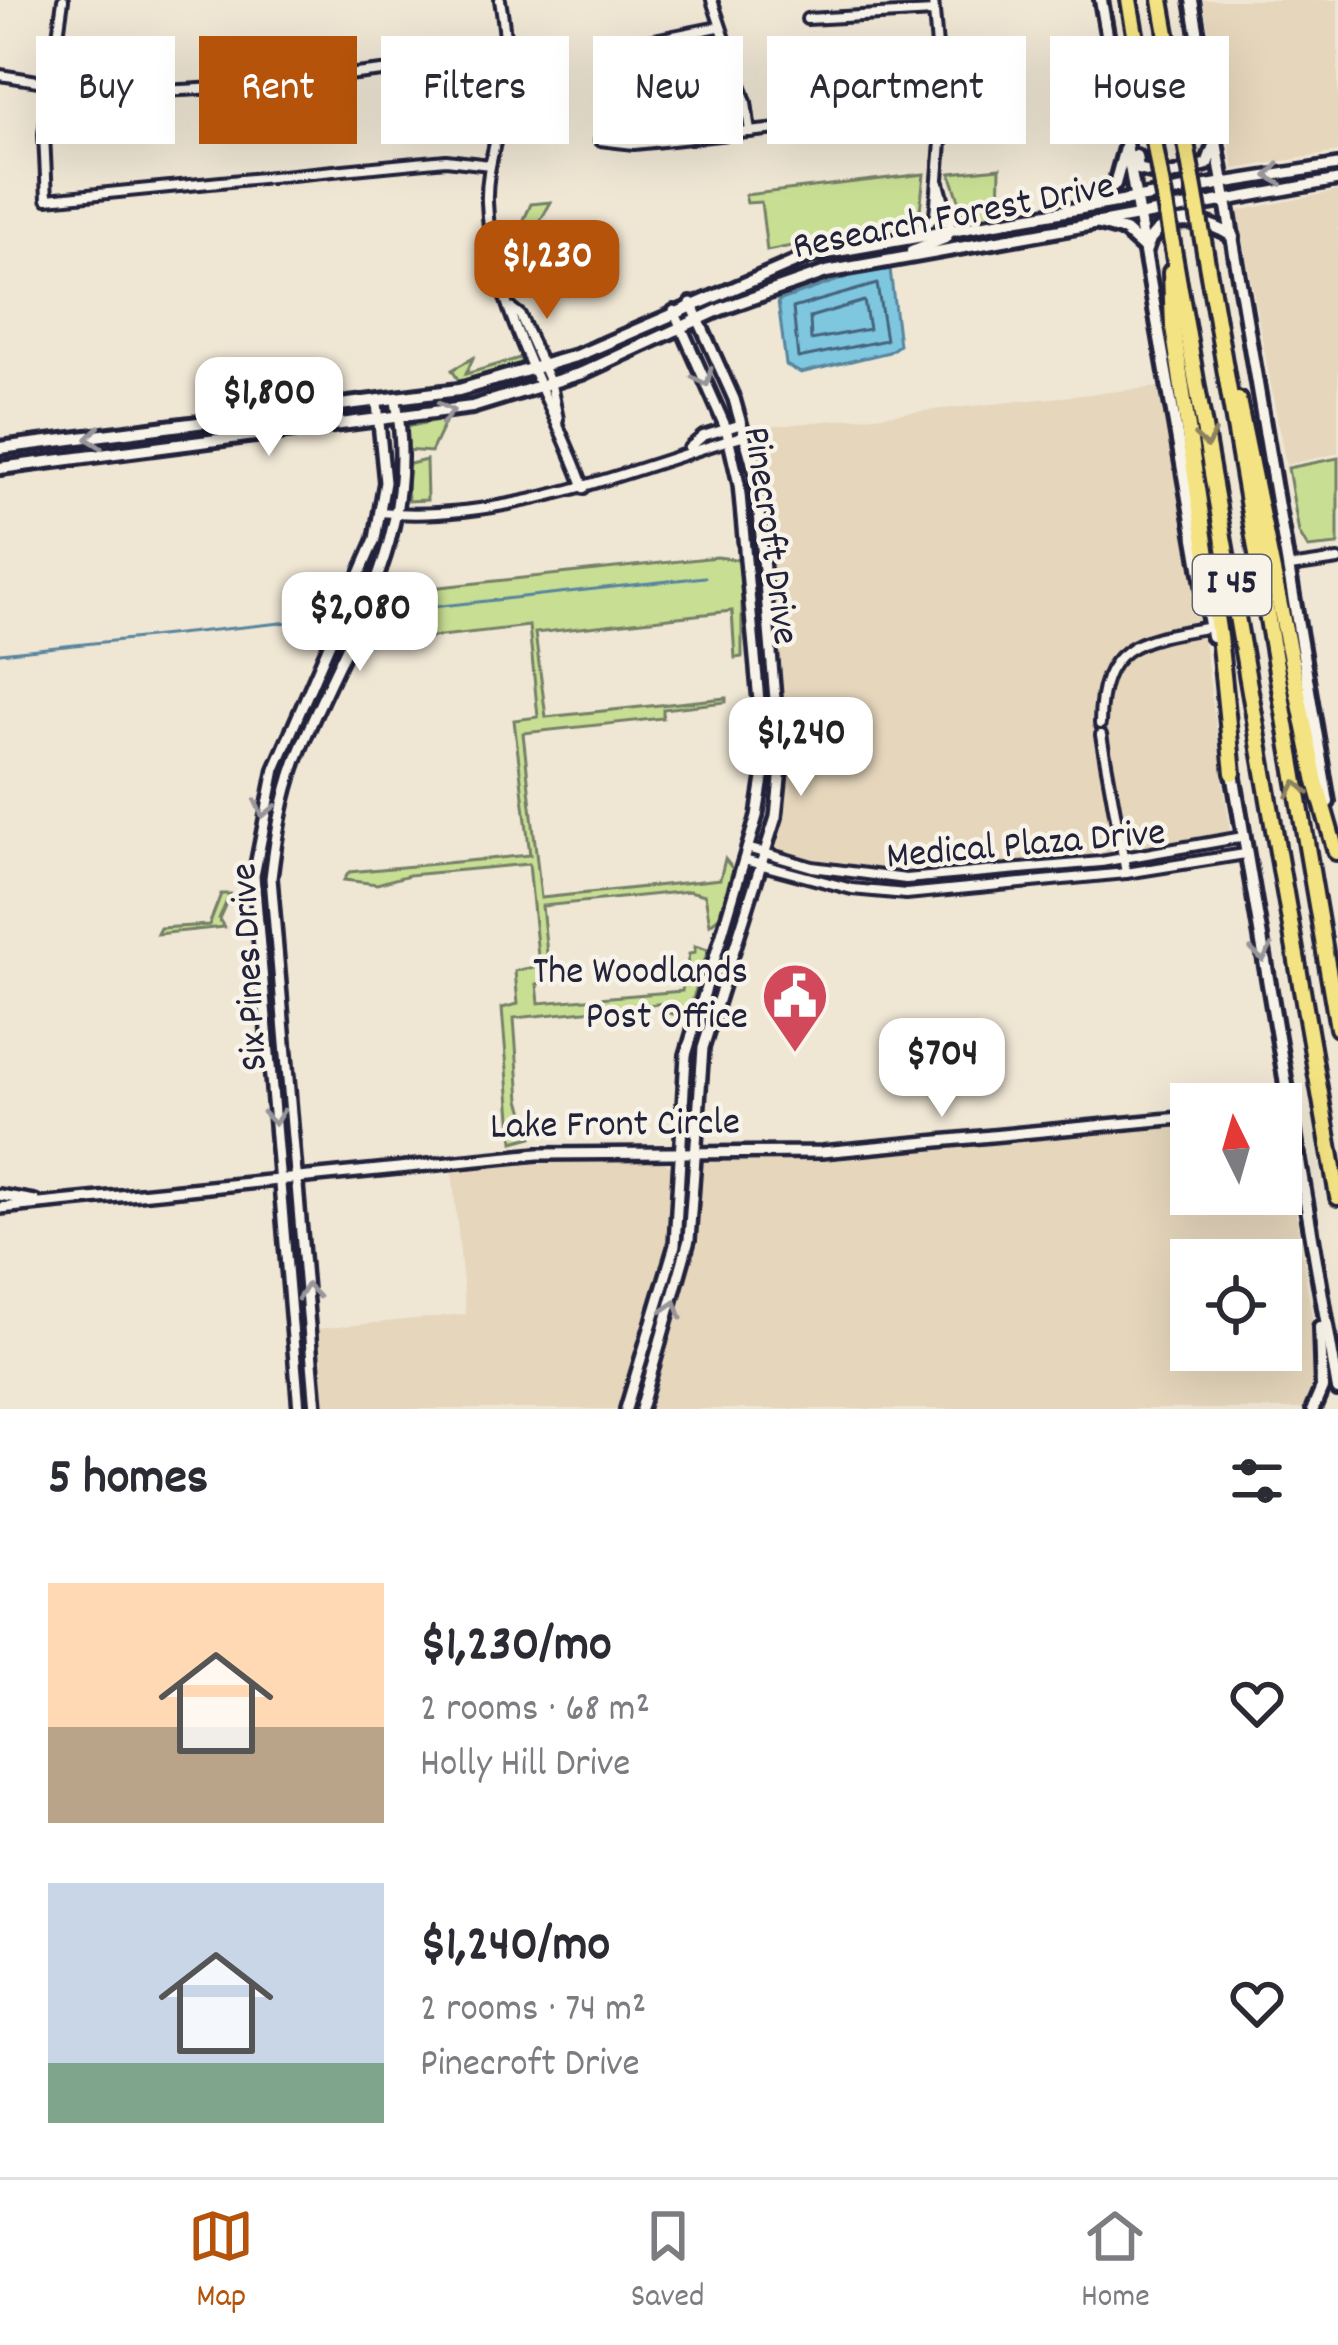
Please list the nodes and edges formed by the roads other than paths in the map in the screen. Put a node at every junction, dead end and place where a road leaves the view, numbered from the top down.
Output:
1 (63, 0) edge
2 (500, 0) edge
3 (712, 0) edge
4 (933, 0) edge
5 (1101, 0) edge
6 (1129, 0) edge
7 (1161, 0) edge
8 (1192, 0) edge
9 (934, 12) junction
10 (807, 19) dead end
11 (718, 27) junction
12 (57, 36) edge
13 (502, 36) edge
14 (674, 36) edge
15 (936, 36) edge
16 (1108, 36) edge
17 (1198, 36) edge
18 (381, 71) edge
19 (0, 75) edge
20 (36, 81) edge
21 (175, 90) edge
22 (767, 130) edge
23 (750, 132) junction
24 (743, 133) edge
25 (47, 144) edge
26 (493, 144) edge
27 (941, 144) edge
28 (1126, 144) edge
29 (1128, 144) edge
30 (1133, 144) edge
31 (1214, 144) edge
32 (1217, 144) edge
33 (1338, 165) edge
34 (490, 166) junction
35 (1338, 180) edge
36 (938, 182) junction
37 (1224, 183) junction
38 (1227, 200) junction
39 (1139, 205) junction
40 (1078, 208) junction
41 (1092, 222) junction
42 (951, 228) junction
43 (917, 234) junction
44 (1233, 237) junction
45 (1146, 250) junction
46 (903, 255) junction
47 (691, 303) junction
48 (674, 311) junction
49 (699, 320) junction
50 (1180, 325) junction
51 (680, 329) junction
52 (1224, 364) junction
53 (538, 369) junction
54 (546, 386) junction
55 (396, 401) junction
56 (377, 403) junction
57 (400, 420) junction
58 (380, 422) junction
59 (217, 423) junction
60 (743, 429) junction
61 (727, 434) junction
62 (200, 444) junction
63 (32, 445) junction
64 (0, 448) edge
65 (21, 465) junction
66 (0, 468) edge
67 (584, 488) junction
68 (380, 512) junction
69 (399, 514) junction
70 (1338, 560) edge
71 (1289, 567) junction
72 (1211, 627) junction
73 (328, 649) junction
74 (343, 656) junction
75 (1100, 724) dead end
76 (1101, 735) dead end
77 (281, 755) junction
78 (296, 760) junction
79 (1233, 773) junction
80 (1243, 838) junction
81 (763, 852) junction
82 (746, 854) junction
83 (1245, 854) junction
84 (1337, 858) edge
85 (1123, 859) junction
86 (758, 864) junction
87 (1126, 873) junction
88 (1338, 1028) edge
89 (1283, 1083) edge
90 (1170, 1119) edge
91 (679, 1154) junction
92 (694, 1154) junction
93 (297, 1177) junction
94 (280, 1178) junction
95 (0, 1195) edge
96 (1338, 1197) edge
97 (1302, 1201) edge
98 (40, 1202) junction
99 (0, 1208) edge
100 (1318, 1282) junction
101 (313, 1340) junction
102 (296, 1341) junction
103 (1338, 1390) edge
104 (298, 1409) edge
105 (316, 1409) edge
106 (626, 1409) edge
107 (641, 1409) edge
108 (1313, 1409) edge

1 - 12 street
2 - 13 street
3 - 11 street
4 - 9 street
5 - 16 main road
6 - 50 highway, bridge
7 - 52 highway, I 45, bridge
8 - 17 main road
9 - 10 street
9 - 15 street
11 - 14 street
11 - 23 street
18 - 21 street
19 - 20 street
22 - 23 street
23 - 24 street
25 - 34 street
26 - 34 street
27 - 36 street
28 - 40 main road
29 - 39 main road
30 - 31 main road
32 - 37 main road
33 -> 37 street
34 - 53 street
35 - 38 street
36 - 42 street
36 - 43 street
37 - 38 main road
37 - 39 main road, Research Forest Drive
38 - 39 main road, Research Forest Drive
38 - 44 main road
39 - 40 main road, Research Forest Drive
39 - 41 main road, Research Forest Drive
39 - 45 main road
40 - 42 main road, Research Forest Drive
41 - 45 main road
41 - 46 main road, Research Forest Drive
42 - 43 main road, Research Forest Drive
42 - 46 main road
43 - 47 main road, Research Forest Drive
44 - 45 main road
44 - 71 main road
45 - 72 main road
46 - 49 main road, Research Forest Drive
47 - 48 main road, Research Forest Drive
47 - 49 street, Pinecroft Drive
48 - 51 street, Pinecroft Drive
48 - 53 main road, Research Forest Drive
49 - 51 main road, Research Forest Drive
49 - 60 street, Pinecroft Drive
50 - 79 highway
50 -> 96 highway, I 45
51 - 54 main road, Research Forest Drive
51 -> 61 street, Pinecroft Drive
52 - 84 highway
88 -> 52 highway, I 45
53 - 54 street
53 - 55 main road, Research Forest Drive
57 -> 54 main road, Research Forest Drive
54 - 67 street
55 - 56 main road, Research Forest Drive
55 - 57 street, Six Pines Drive
56 - 58 street, Six Pines Drive
56 - 59 main road, Research Forest Drive
57 - 58 main road, Research Forest Drive
57 - 69 street, Six Pines Drive
58 - 62 main road, Research Forest Drive
58 - 68 street, Six Pines Drive
59 - 62 main road
59 -> 63 main road, Research Forest Drive
60 - 61 street
60 - 81 street, Pinecroft Drive
61 - 67 street
61 - 82 street, Pinecroft Drive
62 - 65 main road, Research Forest Drive
63 - 64 main road, Research Forest Drive
63 - 65 main road
65 - 66 main road, Research Forest Drive
67 - 69 street
68 - 69 street
68 - 73 street, Six Pines Drive
69 - 74 street, Six Pines Drive
70 - 71 street
71 - 84 main road
72 - 75 street
72 - 79 main road
73 - 74 street
73 - 77 street, Six Pines Drive
74 - 78 street, Six Pines Drive
76 - 85 street
77 - 78 street
77 -> 94 street, Six Pines Drive
78 - 93 street, Six Pines Drive
79 - 80 main road
80 - 83 main road
80 - 85 street, Medical Plaza Drive
81 - 82 street, Medical Plaza Drive
81 - 85 street, Medical Plaza Drive
81 - 86 street, Pinecroft Drive
82 - 86 street, Medical Plaza Drive
82 - 91 street, Pinecroft Drive
83 - 87 street, Medical Plaza Drive
83 -> 89 main road
85 - 87 street
86 - 87 street, Medical Plaza Drive
86 - 92 street, Pinecroft Drive
90 - 92 street, Lake Front Circle
91 - 92 street, Lake Front Circle
91 - 93 street, Lake Front Circle
91 - 106 street, Pinecroft Drive
107 -> 92 street, Pinecroft Drive
93 - 94 street, Lake Front Circle
101 -> 93 street, Six Pines Drive
94 - 98 street, Lake Front Circle
94 - 102 street, Six Pines Drive
95 - 98 street, Lake Front Circle
97 - 100 main road
98 - 99 street, Lake Front Circle
100 - 103 main road
100 - 108 main road
101 - 102 street
101 - 105 street, Six Pines Drive
102 - 104 street, Six Pines Drive

